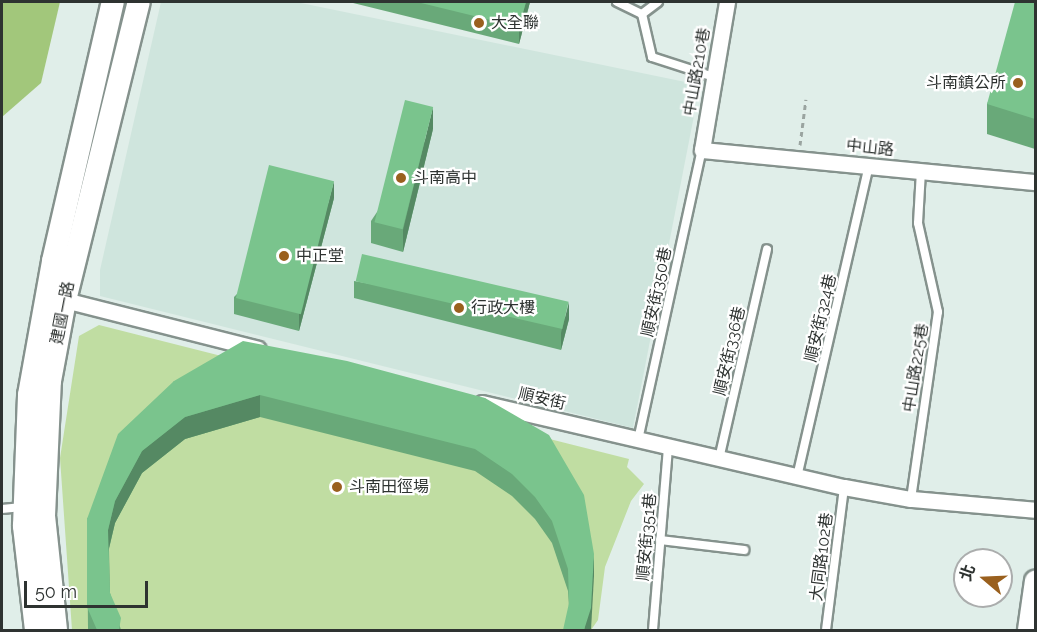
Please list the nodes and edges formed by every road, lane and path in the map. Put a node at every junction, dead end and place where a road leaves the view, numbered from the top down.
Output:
1 (113, 2) edge
2 (139, 2) edge
3 (617, 2) edge
4 (658, 2) edge
5 (727, 2) edge
6 (642, 14) junction
7 (714, 77) junction
8 (806, 99) dead end
9 (702, 150) junction
10 (798, 159) junction
11 (869, 166) junction
12 (921, 171) junction
13 (1035, 182) edge
14 (767, 249) dead end
15 (55, 298) junction
16 (275, 354) edge
17 (468, 399) edge
18 (638, 440) junction
19 (668, 447) junction
20 (720, 459) junction
21 (797, 477) junction
22 (844, 487) junction
23 (911, 499) junction
24 (12, 508) edge
25 (1035, 510) edge
26 (660, 540) junction
27 (744, 550) dead end
28 (1035, 581) edge
29 (36, 630) edge
30 (56, 630) edge
31 (652, 630) edge
32 (826, 630) edge
33 (1029, 630) edge

1 - 15 street, 建國一路
2 - 15 street, 建國一路
3 - 6 lane
4 - 6 lane
5 - 7 street, 中山路210巷
6 - 7 lane
7 - 9 street, 中山路210巷
8 - 10 path
9 - 10 street, 中山路
9 - 18 lane, 順安街350巷
10 - 11 street, 中山路
11 - 12 street, 中山路
11 - 21 lane, 順安街324巷
12 - 13 street, 中山路
12 - 23 lane, 中山路225巷
14 - 20 lane, 順安街336巷
15 - 16 street
15 - 24 street, 建國一路
15 - 30 street, 建國一路
17 - 18 street, 順安街
18 - 19 street, 順安街
19 - 20 street, 順安街
19 - 26 lane, 順安街351巷
20 - 21 street, 順安街
21 - 22 street, 順安街
22 - 23 street, 順安街
22 - 32 lane, 大同路102巷
23 - 25 street, 順安街
24 - 29 street, 建國一路
26 - 27 lane
26 - 31 lane, 順安街351巷
28 - 33 street

